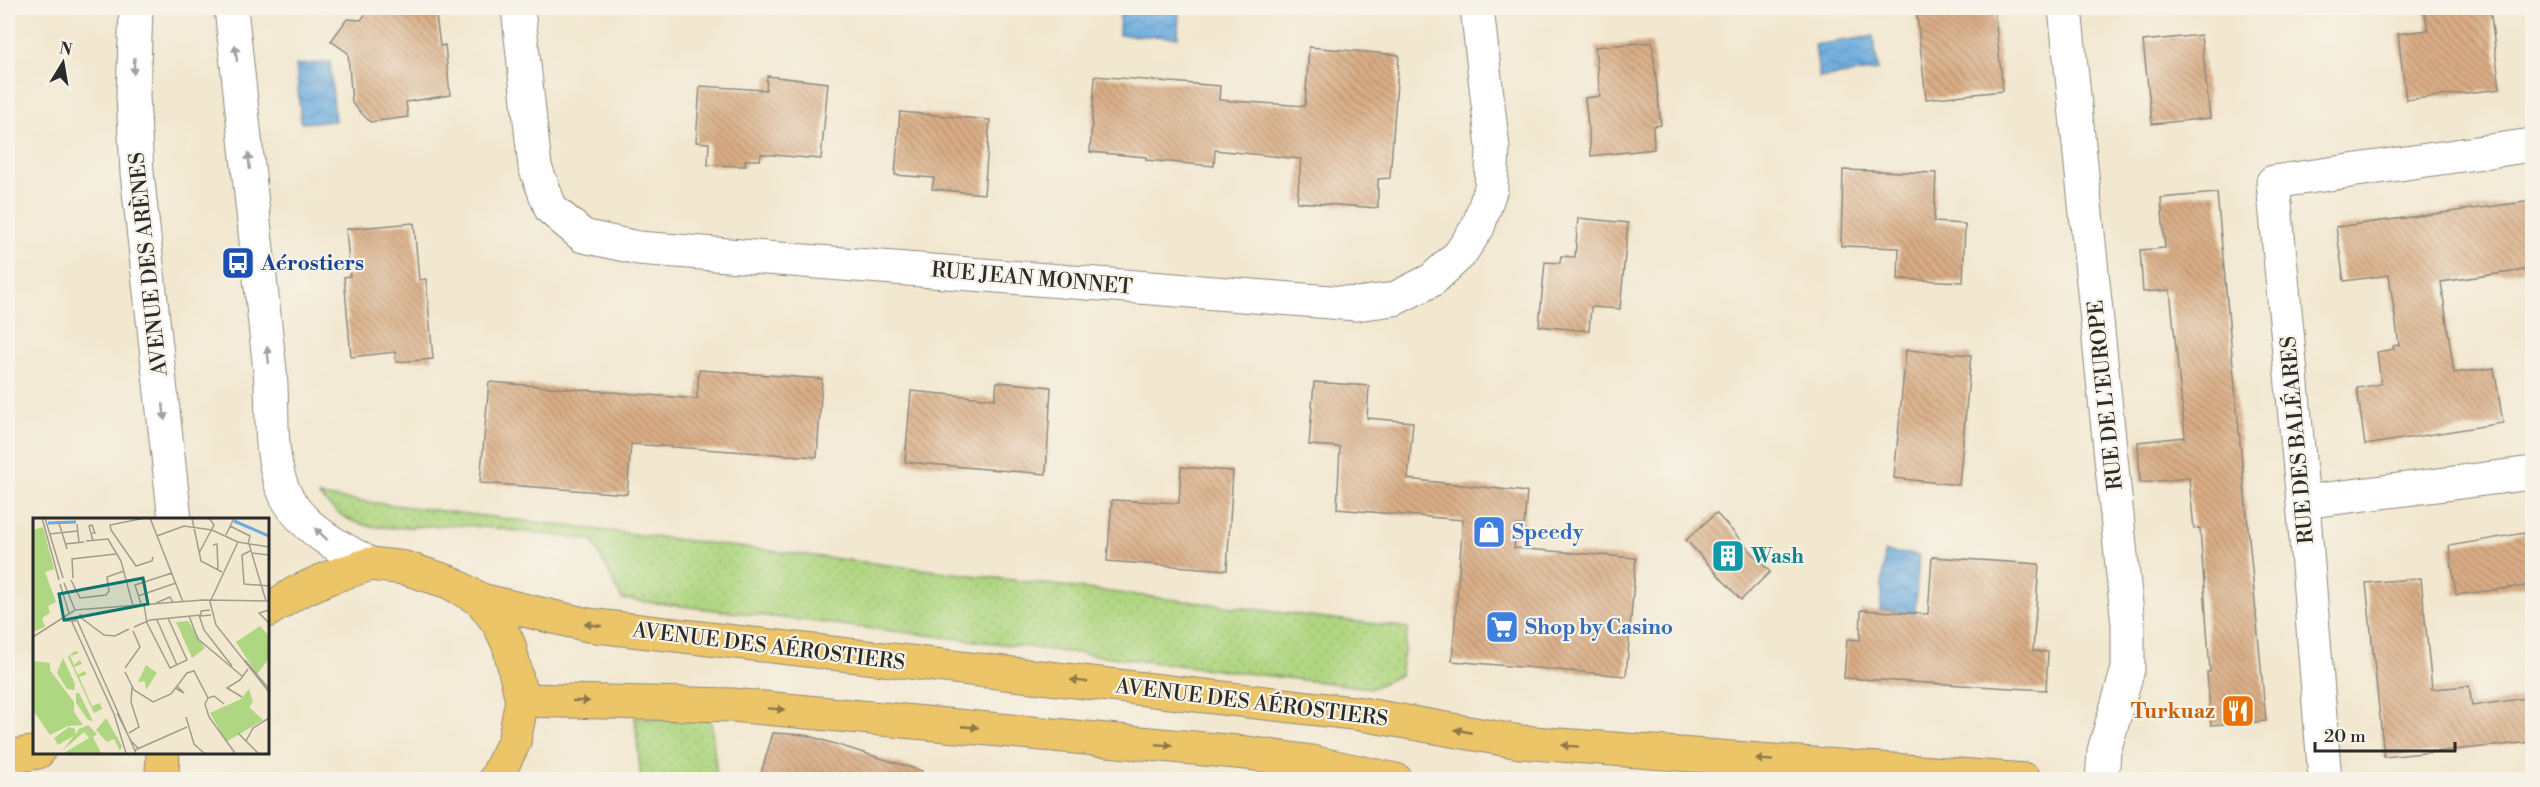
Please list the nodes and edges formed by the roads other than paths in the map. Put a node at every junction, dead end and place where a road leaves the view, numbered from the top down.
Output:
1 (136, 8) edge
2 (231, 8) edge
3 (518, 8) edge
4 (1476, 8) edge
5 (2065, 8) edge
6 (2532, 145) edge
7 (2532, 473) edge
8 (2303, 502) junction
9 (175, 518) edge
10 (370, 564) junction
11 (481, 600) junction
12 (268, 610) edge
13 (522, 700) junction
14 (33, 754) edge
15 (163, 754) edge
16 (8, 757) edge
17 (164, 780) edge
18 (495, 780) edge
19 (1396, 780) edge
20 (2025, 780) edge
21 (2102, 780) edge
22 (2325, 780) edge

1 -> 9 street, AVENUE DES ARÈNES
10 -> 2 street
3 - 4 street, RUE JEAN MONNET
5 - 21 street, RUE DE L'EUROPE
6 - 8 street, RUE DES BALÉARES
7 - 8 street
8 - 22 street, RUE DES BALÉARES
10 - 11 main road
10 - 12 main road
11 - 13 main road
20 -> 11 main road, AVENUE DES AÉROSTIERS
13 - 18 main road
13 -> 19 main road
14 - 16 main road
15 - 17 main road

